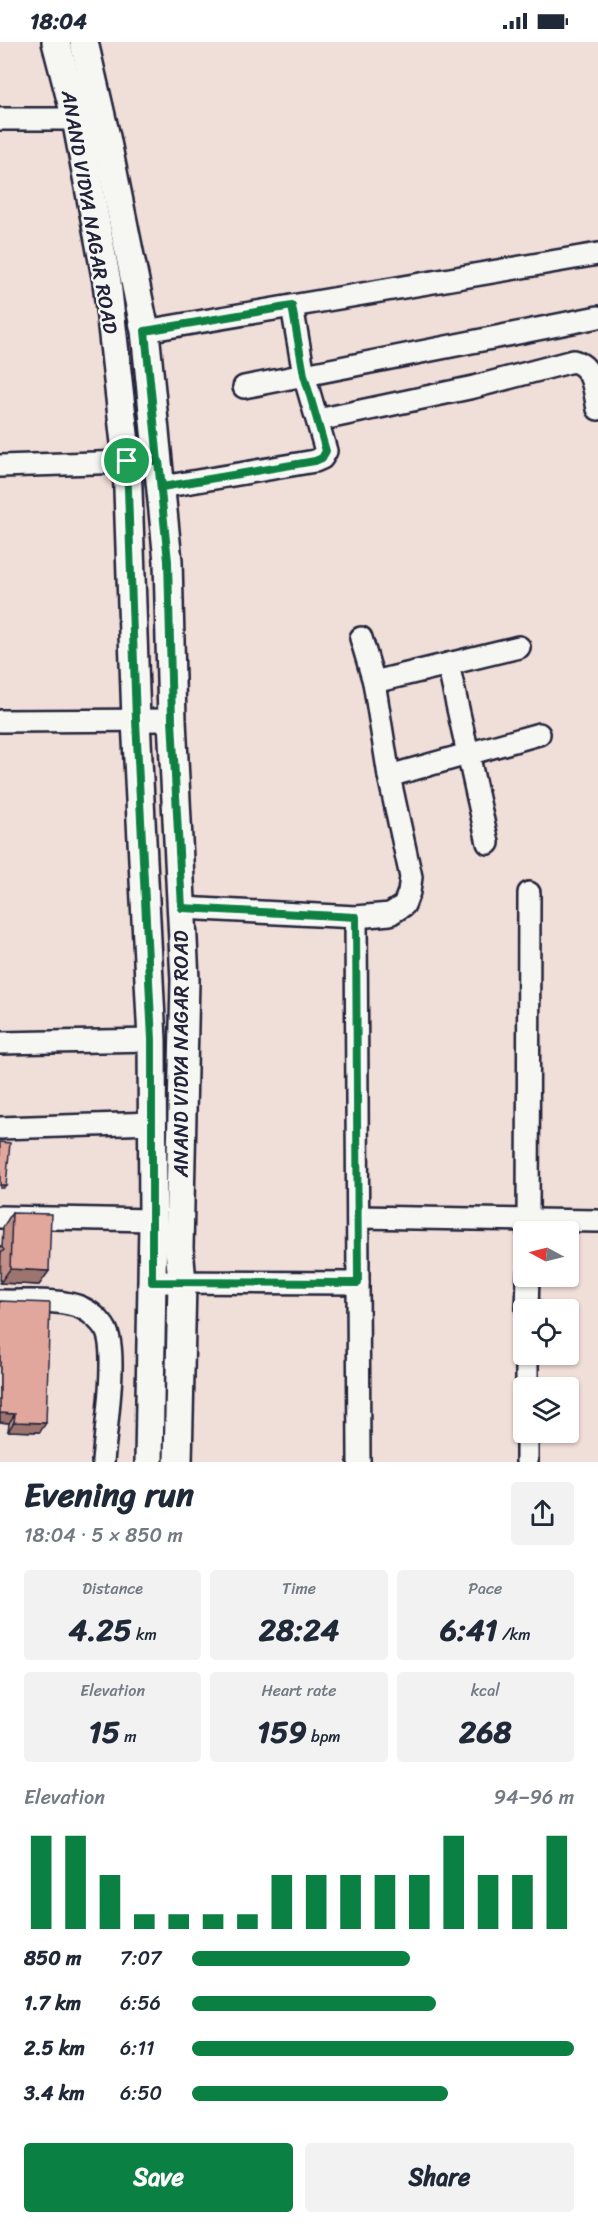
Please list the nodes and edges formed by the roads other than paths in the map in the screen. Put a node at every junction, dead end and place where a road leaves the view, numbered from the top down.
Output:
1 (56, 42) edge
2 (84, 42) edge
3 (0, 119) edge
4 (76, 119) junction
5 (598, 254) edge
6 (292, 306) junction
7 (598, 317) edge
8 (145, 331) junction
9 (304, 375) junction
10 (244, 387) dead end
11 (598, 409) edge
12 (318, 420) junction
13 (127, 461) junction
14 (0, 465) edge
15 (160, 474) junction
16 (361, 638) dead end
17 (519, 647) dead end
18 (448, 664) junction
19 (374, 682) junction
20 (136, 720) junction
21 (172, 720) junction
22 (0, 721) edge
23 (539, 734) dead end
24 (468, 753) junction
25 (389, 776) junction
26 (488, 843) dead end
27 (529, 893) dead end
28 (182, 908) junction
29 (356, 917) junction
30 (152, 1040) junction
31 (0, 1043) edge
32 (154, 1123) junction
33 (0, 1128) edge
34 (0, 1217) edge
35 (358, 1217) junction
36 (153, 1220) junction
37 (528, 1221) edge
38 (598, 1221) edge
39 (579, 1222) edge
40 (513, 1225) edge
41 (152, 1282) junction
42 (182, 1282) junction
43 (358, 1283) junction
44 (0, 1301) edge
45 (527, 1443) edge
46 (103, 1462) edge
47 (149, 1462) edge
48 (178, 1462) edge
49 (359, 1462) edge
50 (526, 1462) edge

1 - 4 main road, ANAND VIDYA NAGAR ROAD
2 - 8 main road, ANAND VIDYA NAGAR ROAD
3 - 4 street
4 - 13 main road, ANAND VIDYA NAGAR ROAD
5 - 6 street
6 - 8 street
6 - 9 street
7 - 9 street
8 - 15 main road, ANAND VIDYA NAGAR ROAD
9 - 10 street
9 - 12 street
11 - 12 street
12 - 15 street
13 - 14 street
13 - 15 street
13 - 20 main road, ANAND VIDYA NAGAR ROAD
15 - 21 main road, ANAND VIDYA NAGAR ROAD
16 - 19 street
17 - 18 street
18 - 19 street
18 - 24 street
19 - 25 street
20 - 21 street
20 - 22 street
20 - 30 main road, ANAND VIDYA NAGAR ROAD
21 - 28 main road, ANAND VIDYA NAGAR ROAD
23 - 24 street
24 - 25 street
24 - 26 street
25 - 29 street
27 - 37 street
28 - 29 street
28 - 42 main road, ANAND VIDYA NAGAR ROAD
29 - 35 street
30 - 31 street
30 - 32 main road, ANAND VIDYA NAGAR ROAD
32 - 33 street
32 - 36 main road, ANAND VIDYA NAGAR ROAD
34 - 36 street
35 - 40 street
35 - 43 street
36 - 41 main road, ANAND VIDYA NAGAR ROAD
38 - 39 street
41 - 42 street
41 - 47 main road, ANAND VIDYA NAGAR ROAD
42 - 43 street
42 - 48 main road, ANAND VIDYA NAGAR ROAD
43 - 49 street
44 - 46 street
45 - 50 street

